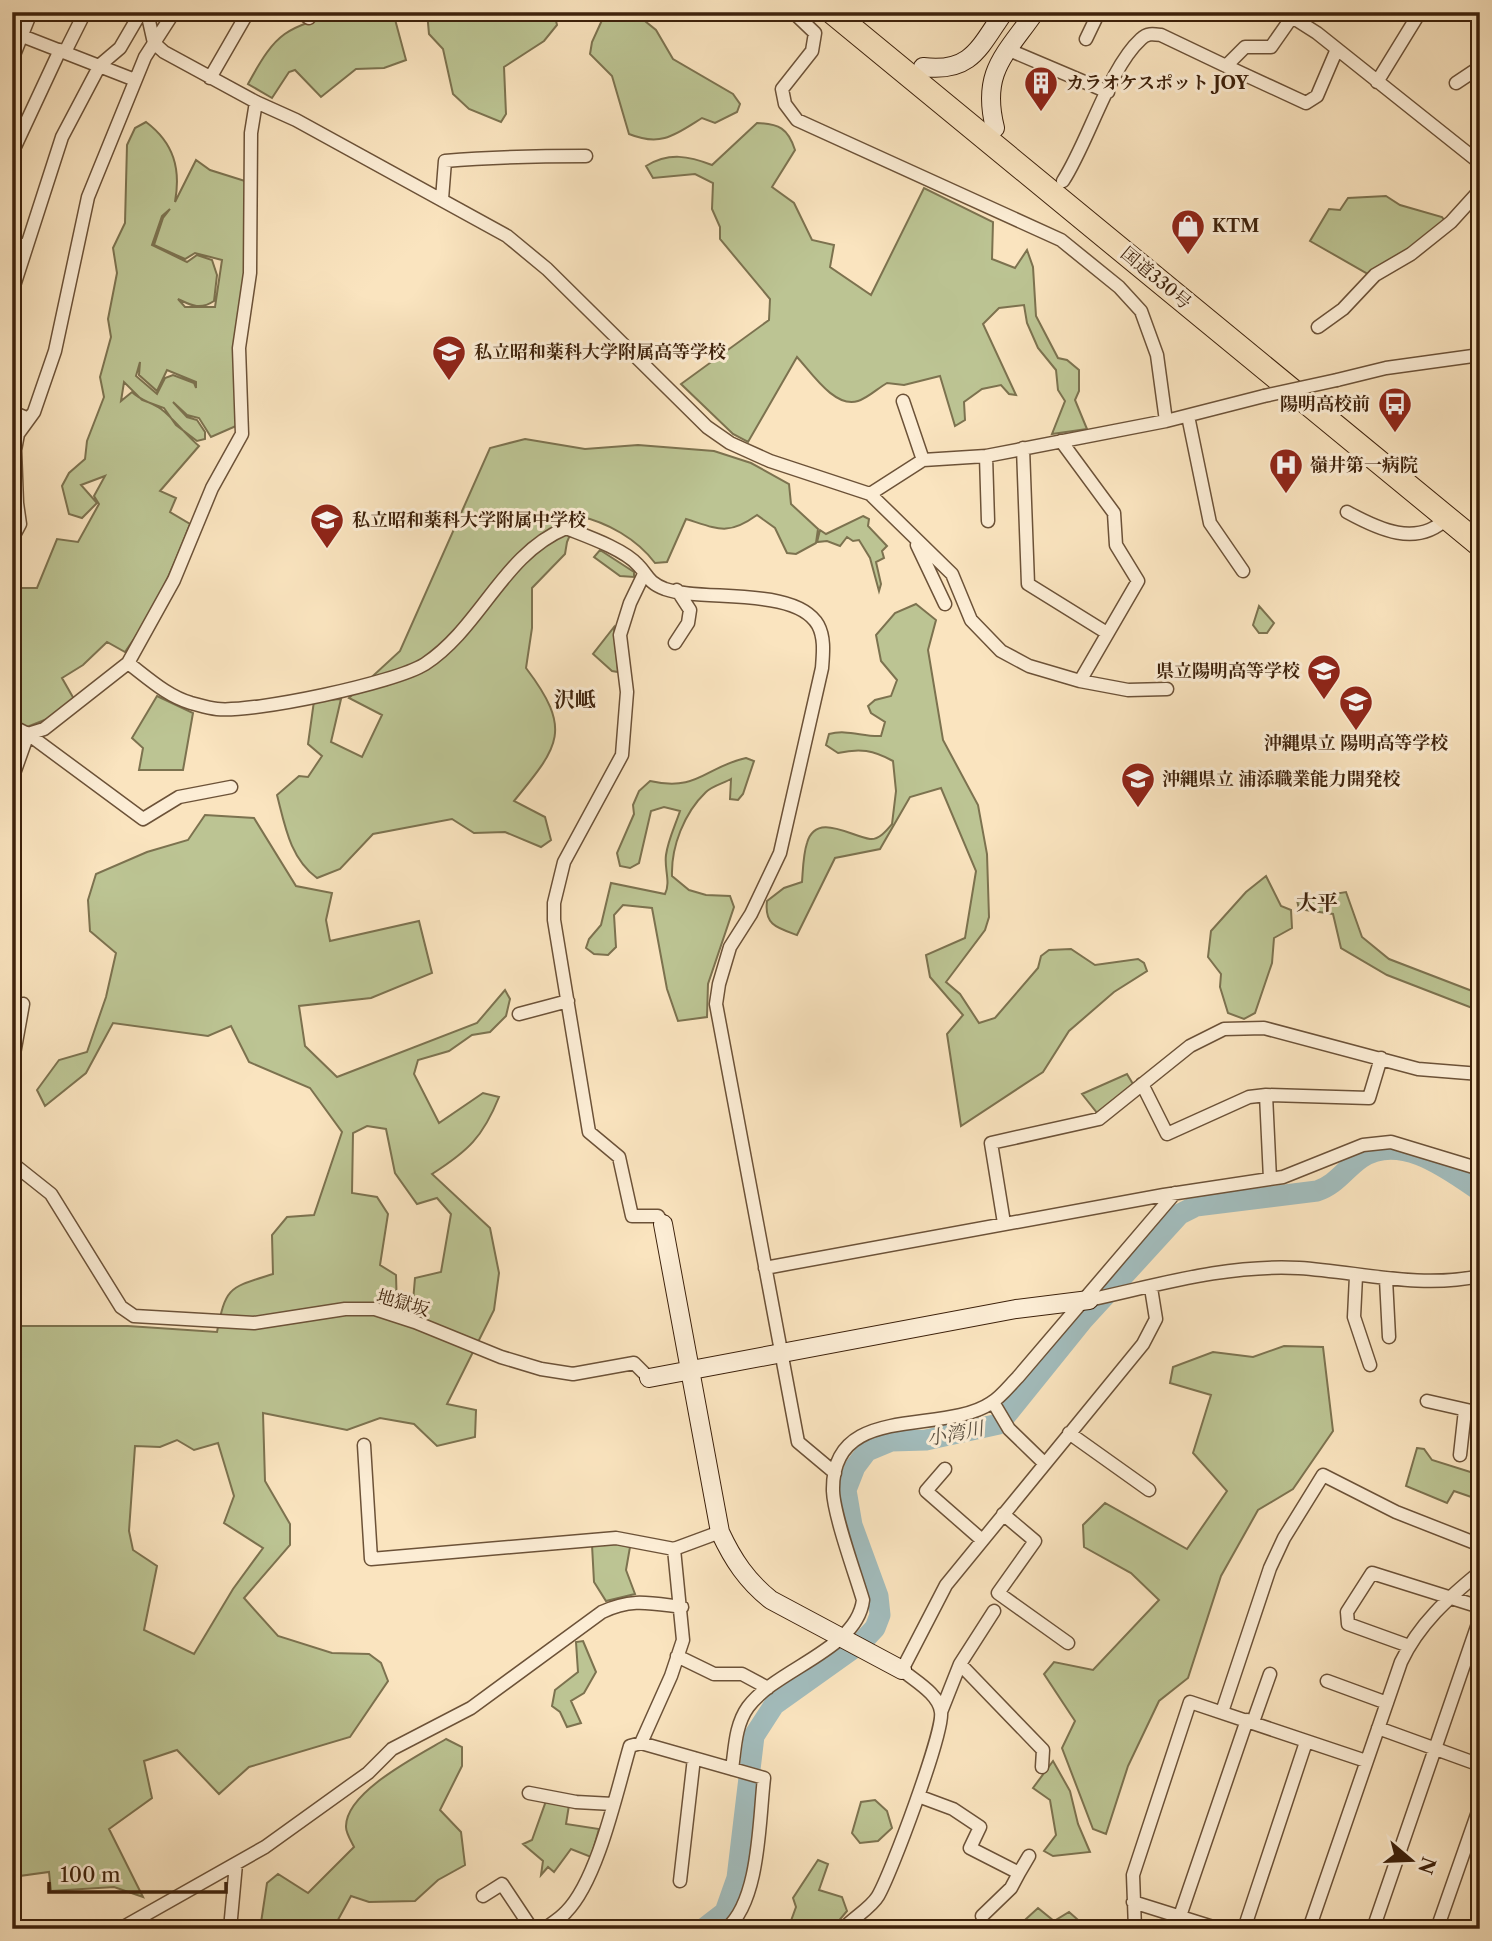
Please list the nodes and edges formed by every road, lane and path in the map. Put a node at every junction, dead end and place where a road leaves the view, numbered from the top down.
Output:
1 (31, 12) edge
2 (85, 12) edge
3 (141, 12) edge
4 (147, 12) edge
5 (173, 12) edge
6 (248, 12) edge
7 (793, 12) edge
8 (832, 12) edge
9 (855, 12) edge
10 (1003, 12) edge
11 (1035, 12) edge
12 (1098, 12) edge
13 (1420, 12) edge
14 (1288, 15) edge
15 (18, 33) edge
16 (1086, 39) dead end
17 (154, 43) junction
18 (1337, 48) junction
19 (1009, 50) junction
20 (63, 51) junction
21 (12, 60) edge
22 (100, 65) junction
23 (1226, 66) junction
24 (923, 67) junction
25 (1479, 68) edge
26 (211, 78) junction
27 (135, 80) junction
28 (1377, 82) junction
29 (1456, 83) dead end
30 (1108, 92) junction
31 (256, 103) junction
32 (995, 128) junction
33 (12, 153) edge
34 (586, 156) dead end
35 (1480, 163) edge
36 (1063, 181) junction
37 (1480, 190) edge
38 (442, 199) junction
39 (12, 241) edge
40 (26, 247) junction
41 (12, 292) edge
42 (1318, 327) dead end
43 (1480, 355) edge
44 (903, 401) dead end
45 (12, 412) edge
46 (1188, 416) junction
47 (29, 419) junction
48 (1166, 421) junction
49 (1061, 441) junction
50 (1023, 448) junction
51 (986, 456) junction
52 (923, 460) junction
53 (870, 494) junction
54 (15, 502) edge
55 (1347, 512) dead end
56 (1447, 518) junction
57 (988, 522) dead end
58 (1480, 527) edge
59 (12, 540) edge
60 (916, 541) junction
61 (1480, 545) edge
62 (1244, 571) dead end
63 (643, 576) junction
64 (677, 590) junction
65 (945, 604) dead end
66 (1107, 633) junction
67 (675, 643) dead end
68 (128, 663) junction
69 (1080, 681) junction
70 (1167, 689) dead end
71 (12, 726) edge
72 (28, 734) junction
73 (12, 779) edge
74 (231, 787) dead end
75 (568, 1001) junction
76 (23, 1004) dead end
77 (519, 1014) dead end
78 (1381, 1058) junction
79 (12, 1065) edge
80 (1480, 1073) edge
81 (1142, 1084) junction
82 (1266, 1095) junction
83 (12, 1163) edge
84 (1480, 1169) edge
85 (1270, 1179) junction
86 (1175, 1193) junction
87 (1004, 1223) junction
88 (663, 1224) joint
89 (765, 1268) junction
90 (1356, 1276) junction
91 (1480, 1276) edge
92 (1386, 1279) junction
93 (1151, 1287) junction
94 (1085, 1300) junction
95 (1390, 1337) dead end
96 (779, 1352) junction
97 (1370, 1365) dead end
98 (689, 1370) junction
99 (649, 1378) joint
100 (1427, 1401) dead end
101 (993, 1402) junction
102 (1465, 1410) junction
103 (1480, 1413) edge
104 (1069, 1433) junction
105 (364, 1445) dead end
106 (1460, 1455) dead end
107 (1044, 1463) junction
108 (946, 1469) dead end
109 (835, 1473) junction
110 (1149, 1490) dead end
111 (1003, 1514) junction
112 (720, 1532) junction
113 (982, 1540) junction
114 (1480, 1545) edge
115 (674, 1549) junction
116 (1480, 1572) edge
117 (1450, 1597) junction
118 (682, 1607) junction
119 (1480, 1607) edge
120 (994, 1611) dead end
121 (1480, 1618) edge
122 (842, 1639) junction
123 (1068, 1643) dead end
124 (1409, 1646) junction
125 (677, 1656) junction
126 (960, 1664) junction
127 (902, 1670) junction
128 (1270, 1674) dead end
129 (1327, 1682) dead end
130 (768, 1688) junction
131 (1387, 1703) junction
132 (941, 1712) junction
133 (1222, 1712) junction
134 (1250, 1721) junction
135 (1378, 1728) junction
136 (1306, 1742) junction
137 (641, 1743) junction
138 (1434, 1749) junction
139 (694, 1758) junction
140 (1366, 1762) junction
141 (1480, 1765) edge
142 (1042, 1767) dead end
143 (734, 1770) junction
144 (529, 1793) dead end
145 (918, 1796) junction
146 (613, 1804) junction
147 (1480, 1806) edge
148 (1028, 1856) dead end
149 (236, 1864) junction
150 (1019, 1873) junction
151 (680, 1881) dead end
152 (483, 1896) dead end
153 (1133, 1902) junction
154 (982, 1916) dead end
155 (1180, 1916) junction
156 (124, 1928) edge
157 (230, 1929) edge
158 (531, 1929) edge
159 (544, 1929) edge
160 (726, 1929) edge
161 (843, 1929) edge
162 (1135, 1929) edge
163 (1219, 1929) edge
164 (1244, 1929) edge
165 (1309, 1929) edge
166 (1373, 1929) edge
167 (1437, 1929) edge

1 - 15 street
2 - 20 street
3 - 22 street
4 - 17 street
5 - 17 street
6 - 26 street
7 - 48 street
8 - 56 highway, 国道330号
9 - 24 highway, 国道330号
10 - 24 street
11 - 19 street
12 - 16 street
13 - 28 street
14 - 18 street
14 - 23 street
15 - 20 street
15 - 21 street
17 - 26 street
17 - 27 street
18 - 23 street
18 - 28 street
19 - 30 street
19 - 32 street
20 - 22 street
20 - 33 street
22 - 27 street
22 - 40 street
23 - 30 street
24 - 32 highway, 国道330号
25 - 29 street
26 - 31 street
27 - 47 street
28 - 35 street
30 - 36 street
31 - 38 street
31 - 68 street
32 - 36 highway, 国道330号
34 - 38 street
36 - 58 highway, 国道330号
37 - 42 street
38 - 53 street
39 - 40 street
40 - 41 street
43 - 46 street, bridge
44 - 52 street
45 - 47 street
46 - 48 street
46 - 62 street
47 - 54 street
48 - 49 street
49 - 50 street
49 - 66 street
50 - 51 street
50 - 66 street
51 - 52 street
51 - 57 street
52 - 53 street
53 - 60 street
54 - 59 street
55 - 56 street
56 - 61 highway, 国道330号
60 - 65 street
60 - 69 street
63 - 64 street
63 - 68 street
63 - 75 street
64 - 67 street
64 - 89 street
66 - 69 street
68 - 72 street
69 - 70 street
71 - 72 street
72 - 73 street
72 - 74 street
75 - 77 street
75 - 88 street
76 - 79 street
78 - 80 street
78 - 81 street
78 - 82 street
81 - 82 street
81 - 87 street
82 - 85 street
83 - 99 street, 地獄坂
84 - 85 street
85 - 86 street
86 - 87 street
86 - 94 street
87 - 89 street
88 - 98 street
89 - 96 street
90 - 92 street
90 - 93 street
90 - 97 street
91 - 92 street
92 - 95 street
93 - 94 street
93 - 104 street
94 - 96 street
94 - 101 street
96 - 98 street
96 - 109 street
98 - 99 street
98 - 112 street
100 - 102 street
101 - 107 street
101 - 109 street
102 - 103 street
102 - 106 street
104 - 107 street
104 - 110 street
105 - 115 street
107 - 111 street
108 - 113 street
109 - 122 street
111 - 113 street
111 - 123 street
112 - 115 street
112 - 122 street
113 - 127 street
114 - 133 street
115 - 118 street
116 - 117 street
117 - 119 street
117 - 124 street
117 - 124 street
118 - 125 street
118 - 149 street
120 - 126 street
121 - 138 street
122 - 127 street
122 - 130 street
124 - 131 street
125 - 130 street
125 - 137 street
126 - 132 street
126 - 142 street
127 - 132 street
128 - 134 street
129 - 131 street
130 - 143 street
131 - 135 street
132 - 145 street
133 - 134 street
133 - 153 street
134 - 136 street
134 - 155 street
135 - 138 street
135 - 140 street
136 - 140 street
136 - 164 street
137 - 139 street
137 - 146 street
138 - 141 street
138 - 166 street
139 - 143 street
139 - 151 street
140 - 165 street
143 - 160 street
144 - 146 street
145 - 150 street
145 - 161 street
146 - 159 street
147 - 167 street
148 - 150 street
149 - 156 street
149 - 157 street
150 - 154 street
152 - 158 street
153 - 155 street
153 - 162 street
155 - 163 street

